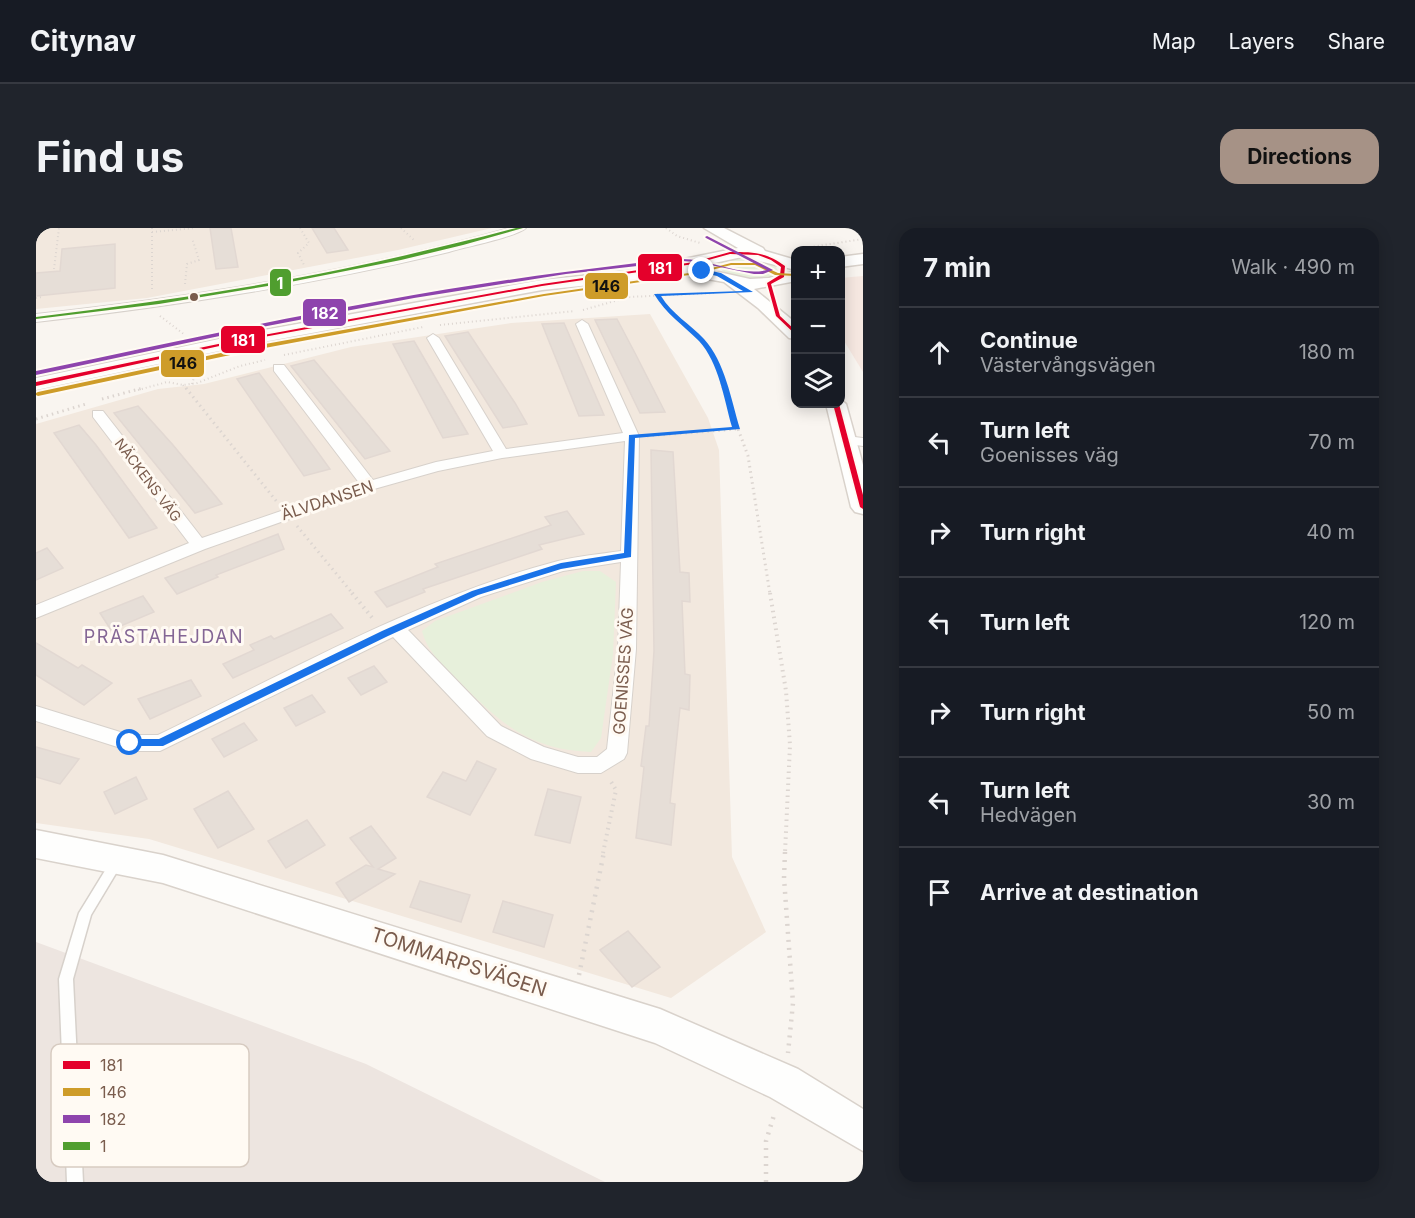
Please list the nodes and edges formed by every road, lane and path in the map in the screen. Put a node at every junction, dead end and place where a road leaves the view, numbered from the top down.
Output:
1 (59, 228) edge
2 (195, 228) edge
3 (300, 228) edge
4 (521, 228) edge
5 (711, 228) edge
6 (152, 230) edge
7 (192, 238) dead end
8 (863, 239) edge
9 (780, 266) edge
10 (722, 267) junction
11 (54, 269) dead end
12 (312, 279) junction
13 (750, 292) junction
14 (185, 294) dead end
15 (657, 294) junction
16 (42, 297) dead end
17 (36, 298) edge
18 (153, 307) junction
19 (778, 316) junction
20 (36, 318) edge
21 (582, 324) dead end
22 (433, 330) junction
23 (791, 330) edge
24 (188, 338) dead end
25 (197, 360) dead end
26 (278, 360) junction
27 (36, 384) edge
28 (192, 384) junction
29 (94, 406) junction
30 (838, 408) edge
31 (36, 419) edge
32 (736, 429) junction
33 (632, 436) junction
34 (854, 441) edge
35 (502, 454) junction
36 (369, 486) junction
37 (863, 507) edge
38 (199, 545) junction
39 (628, 555) junction
40 (36, 612) edge
41 (396, 628) junction
42 (36, 713) edge
43 (601, 765) junction
44 (36, 844) edge
45 (118, 860) junction
46 (574, 999) junction
47 (69, 1044) edge
48 (781, 1067) junction
49 (863, 1131) edge
50 (74, 1167) edge
51 (75, 1182) edge
52 (766, 1182) edge

1 - 11 path
2 - 6 path
3 - 12 path
4 - 12 street
5 - 9 main road
5 - 10 main road
6 - 18 path
7 - 14 path
8 - 9 path
9 - 10 main road
9 - 10 main road
9 - 19 main road
10 - 13 main road
10 - 27 main road
12 - 18 street
13 - 15 path
13 - 19 main road
15 - 22 path
15 - 32 path
16 - 17 path
18 - 20 street
18 - 24 path
19 - 23 main road
21 - 33 street, GOENISSES VÄG
22 - 26 path
22 - 35 street
25 - 28 path
26 - 28 path
26 - 36 street
28 - 29 path
29 - 31 path
29 - 38 street, NÄCKENS VÄG
30 - 34 main road
32 - 33 path
32 - 48 path
33 - 35 street, ÄLVDANSEN
33 - 39 street, GOENISSES VÄG
34 - 37 main road
35 - 36 street, ÄLVDANSEN
36 - 38 street, ÄLVDANSEN
38 - 40 street, ÄLVDANSEN
39 - 41 street
39 - 43 street, GOENISSES VÄG
41 - 42 street
41 - 43 street
43 - 46 path
44 - 45 main road, TOMMARPSVÄGEN
45 - 46 main road, TOMMARPSVÄGEN
45 - 47 lane
46 - 48 main road, TOMMARPSVÄGEN
48 - 49 main road, TOMMARPSVÄGEN
48 - 52 path
50 - 51 lane

